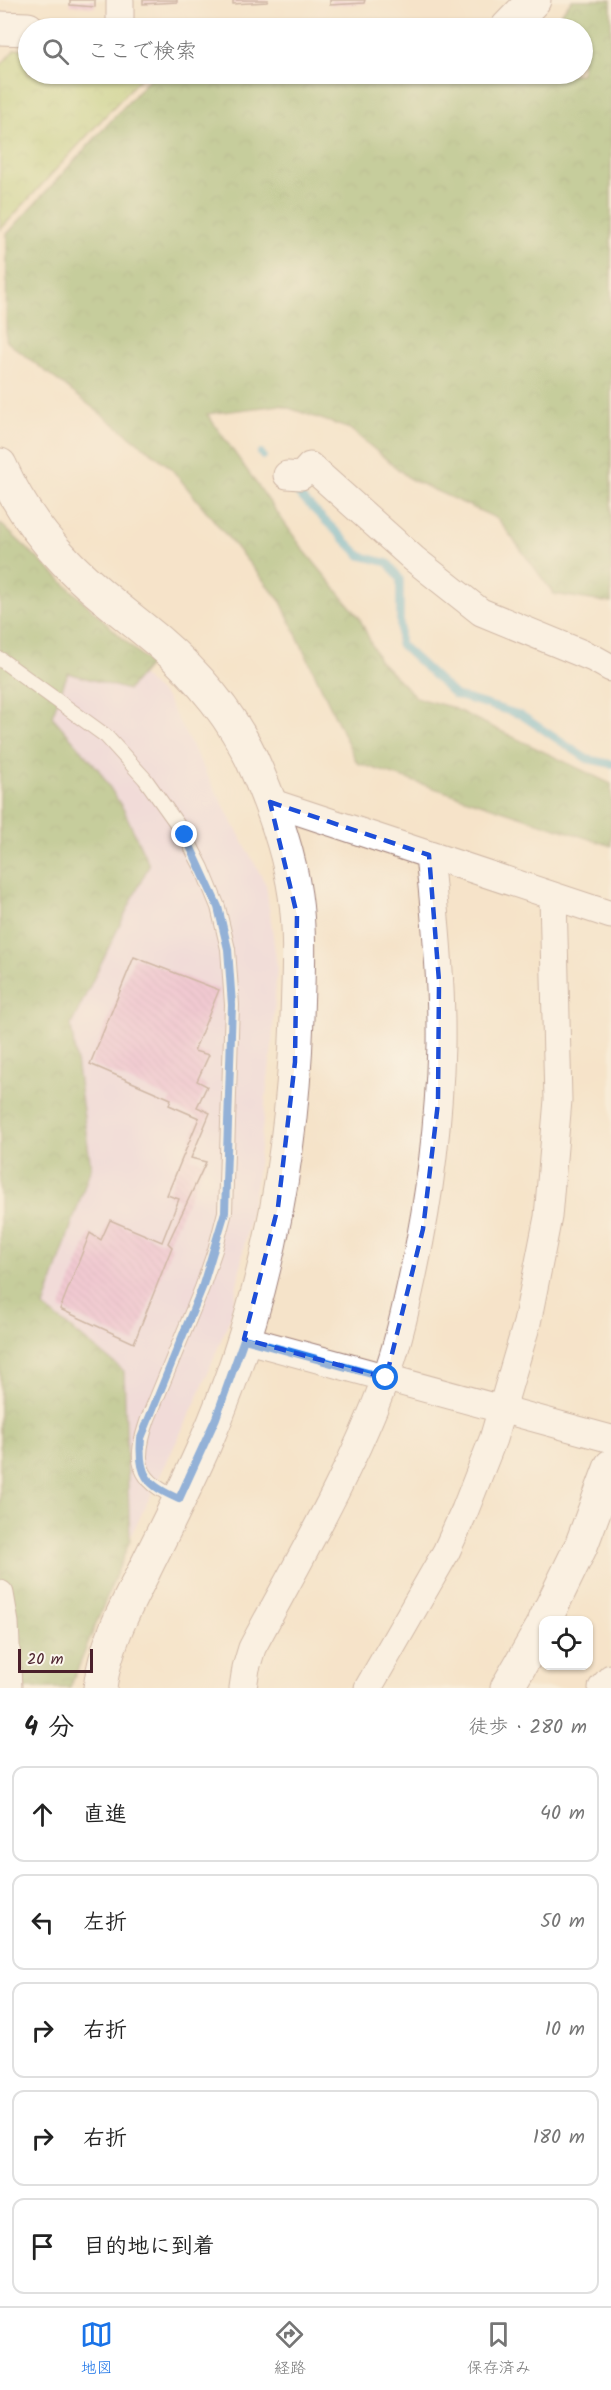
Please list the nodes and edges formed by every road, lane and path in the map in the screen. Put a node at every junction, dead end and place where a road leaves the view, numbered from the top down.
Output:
1 (120, 0) edge
2 (534, 0) edge
3 (120, 18) edge
4 (517, 18) edge
5 (0, 28) edge
6 (18, 29) edge
7 (0, 465) edge
8 (287, 475) dead end
9 (0, 659) edge
10 (611, 668) edge
11 (270, 802) junction
12 (429, 855) junction
13 (552, 896) junction
14 (611, 915) edge
15 (244, 1339) junction
16 (386, 1378) junction
17 (501, 1409) junction
18 (611, 1439) edge
19 (611, 1466) edge
20 (179, 1499) junction
21 (0, 1594) edge
22 (547, 1616) edge
23 (539, 1631) edge
24 (611, 1678) edge
25 (9, 1688) edge
26 (100, 1688) edge
27 (243, 1688) edge
28 (368, 1688) edge
29 (508, 1688) edge
30 (602, 1688) edge

1 - 3 street
2 - 4 street
5 - 6 street
7 - 11 street
8 - 10 street
9 - 20 lane
11 - 12 street
11 - 15 street
12 - 13 street
12 - 16 street
13 - 14 street
13 - 17 street
15 - 16 street
15 - 20 street
16 - 17 street
16 - 27 street
17 - 18 street
17 - 28 street
19 - 22 street
20 - 26 street
21 - 25 street
23 - 29 street
24 - 30 street

